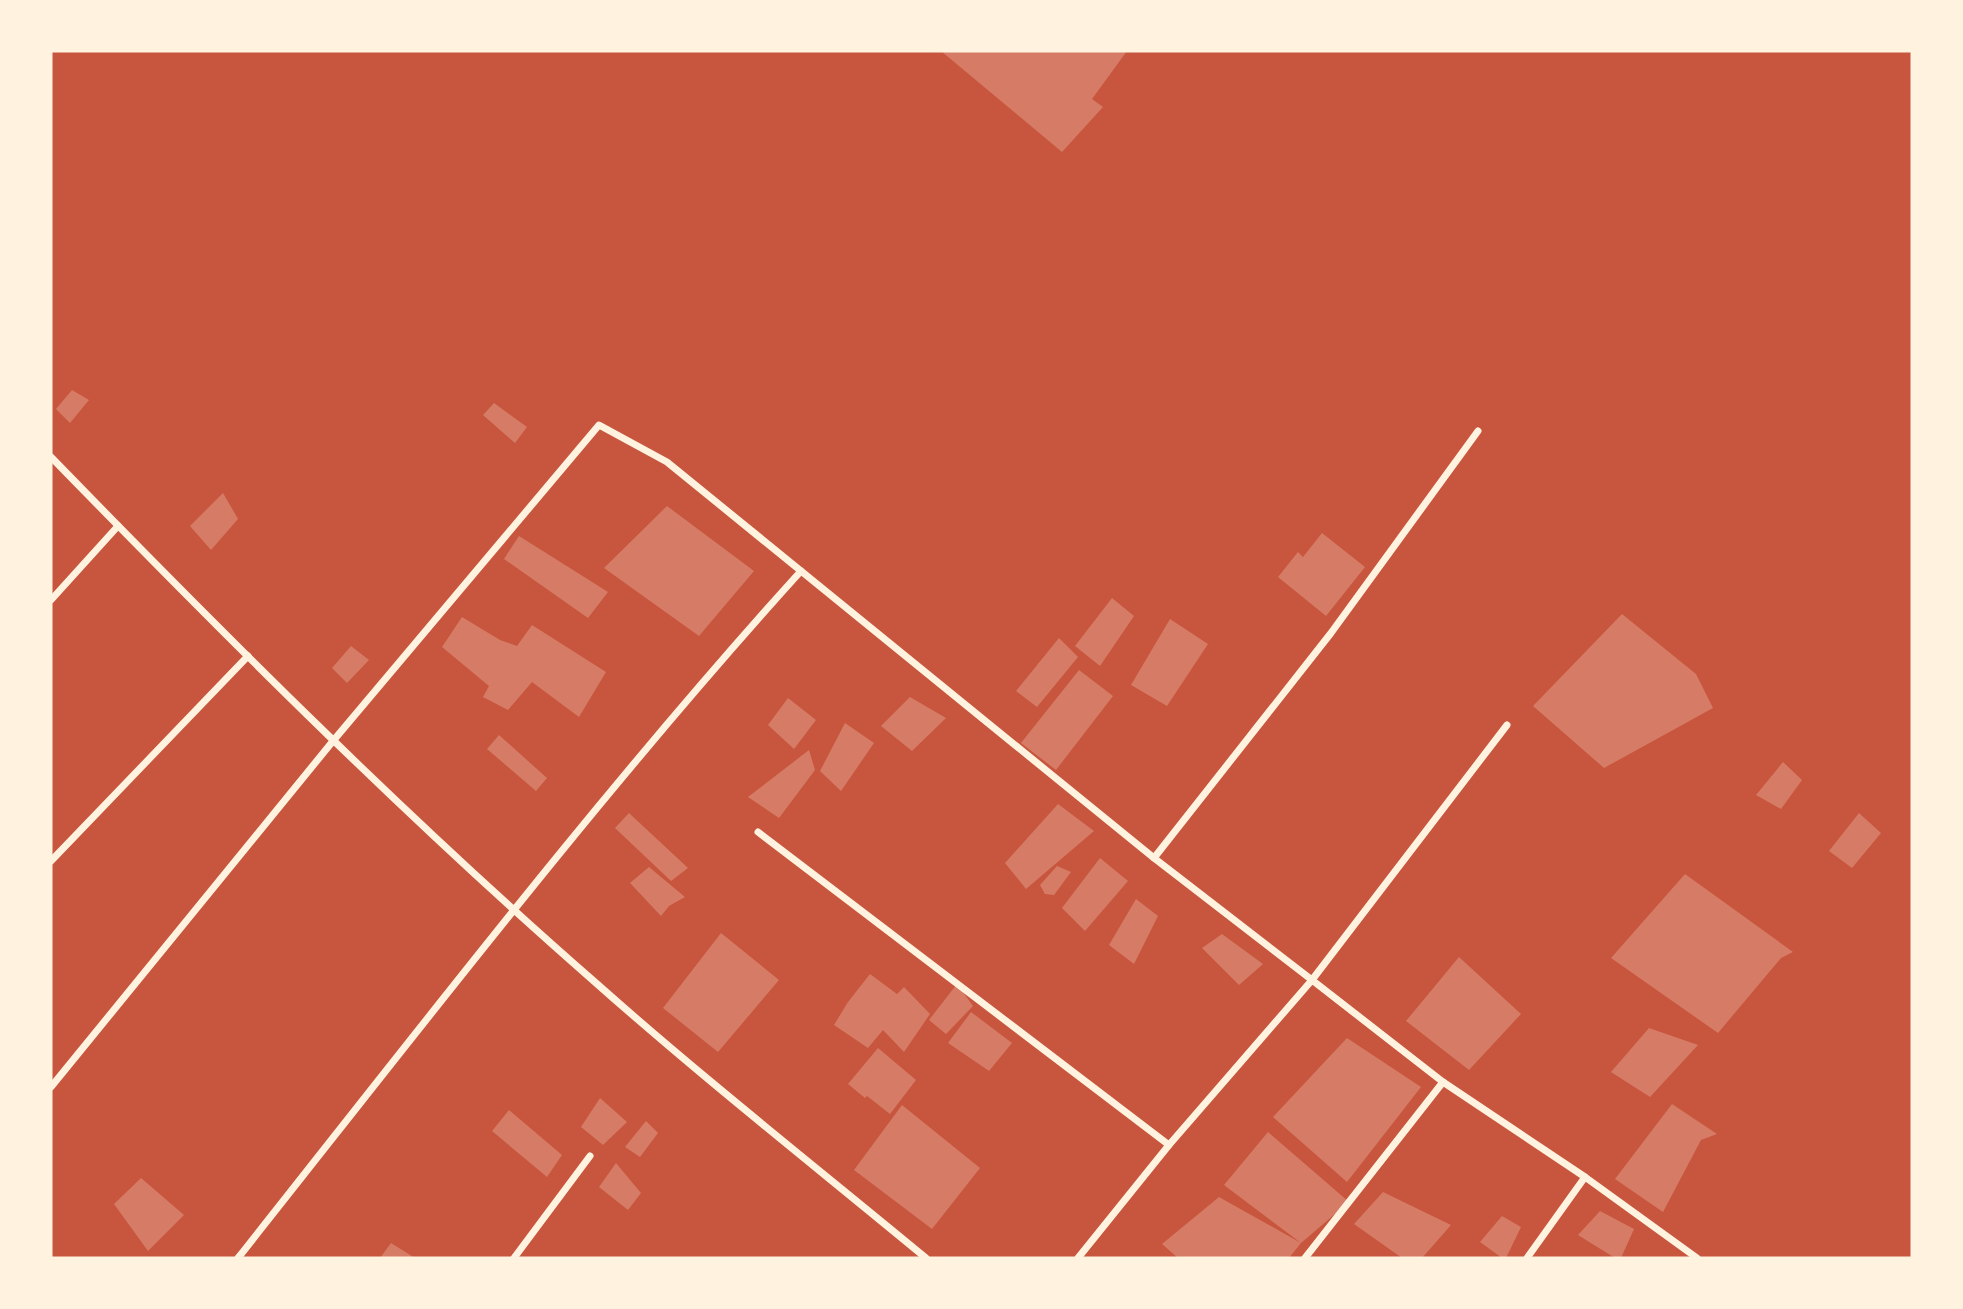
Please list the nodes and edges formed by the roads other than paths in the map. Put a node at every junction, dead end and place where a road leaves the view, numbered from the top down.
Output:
1 (1478, 431) dead end
2 (51, 457) edge
3 (118, 526) junction
4 (801, 571) junction
5 (51, 600) edge
6 (247, 656) junction
7 (1507, 725) dead end
8 (333, 741) junction
9 (758, 832) dead end
10 (1154, 858) junction
11 (51, 861) edge
12 (514, 910) junction
13 (1312, 980) junction
14 (1443, 1082) junction
15 (51, 1087) edge
16 (1169, 1145) junction
17 (590, 1156) dead end
18 (1585, 1177) junction
19 (238, 1258) edge
20 (514, 1258) edge
21 (926, 1258) edge
22 (1078, 1258) edge
23 (1305, 1258) edge
24 (1527, 1258) edge
25 (1697, 1258) edge

1 - 10 street
2 - 3 street
3 - 5 street
3 - 6 street
4 - 8 street
4 - 10 street
4 - 12 street
6 - 8 street
6 - 11 street
7 - 13 street
8 - 12 street
8 - 15 street
9 - 16 street
10 - 13 street
12 - 19 street
12 - 21 street
13 - 14 street
13 - 16 street
14 - 18 street
14 - 23 street
16 - 22 street
17 - 20 street
18 - 24 street
18 - 25 street

